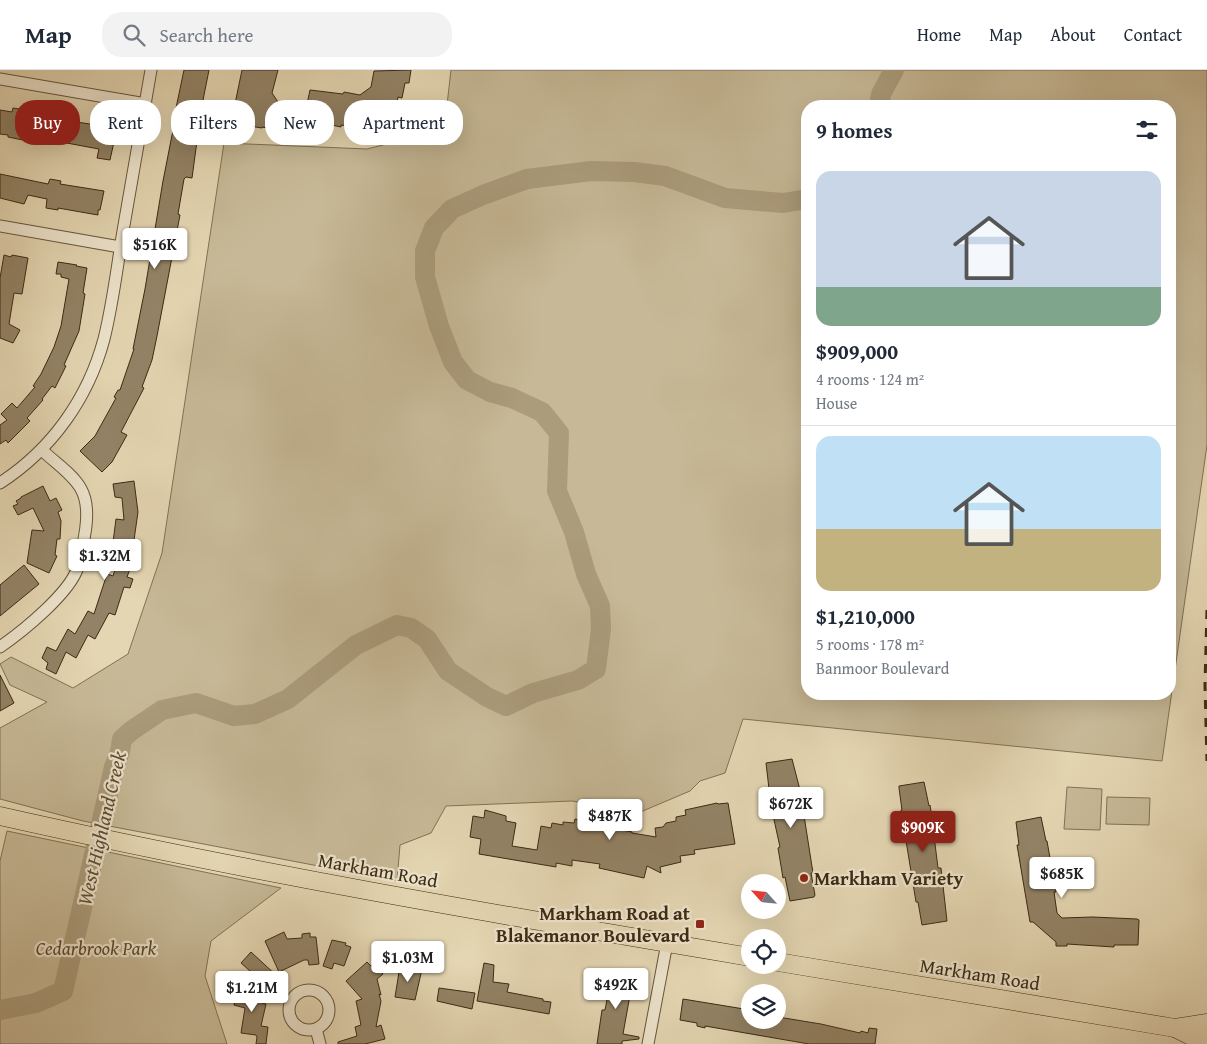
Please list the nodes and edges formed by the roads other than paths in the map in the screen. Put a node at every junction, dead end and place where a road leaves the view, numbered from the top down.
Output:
1 (151, 70) edge
2 (0, 79) edge
3 (123, 100) edge
4 (147, 100) edge
5 (139, 145) edge
6 (0, 226) edge
7 (120, 247) junction
8 (42, 450) junction
9 (0, 484) edge
10 (0, 647) edge
11 (0, 816) edge
12 (667, 943) junction
13 (741, 956) edge
14 (786, 963) edge
15 (1207, 1023) edge
16 (1175, 1028) junction
17 (316, 1029) dead end
18 (1207, 1041) edge
19 (320, 1044) edge
20 (649, 1044) edge

1 - 4 street
2 - 3 street
5 - 7 street
6 - 7 street
7 - 8 street
8 - 9 street
8 - 10 street
11 - 12 main road, Markham Road
12 - 13 main road, Markham Road
12 - 20 street
14 - 16 main road, Markham Road
15 - 16 main road, Markham Road
16 - 18 main road, Markham Road
17 - 19 street

